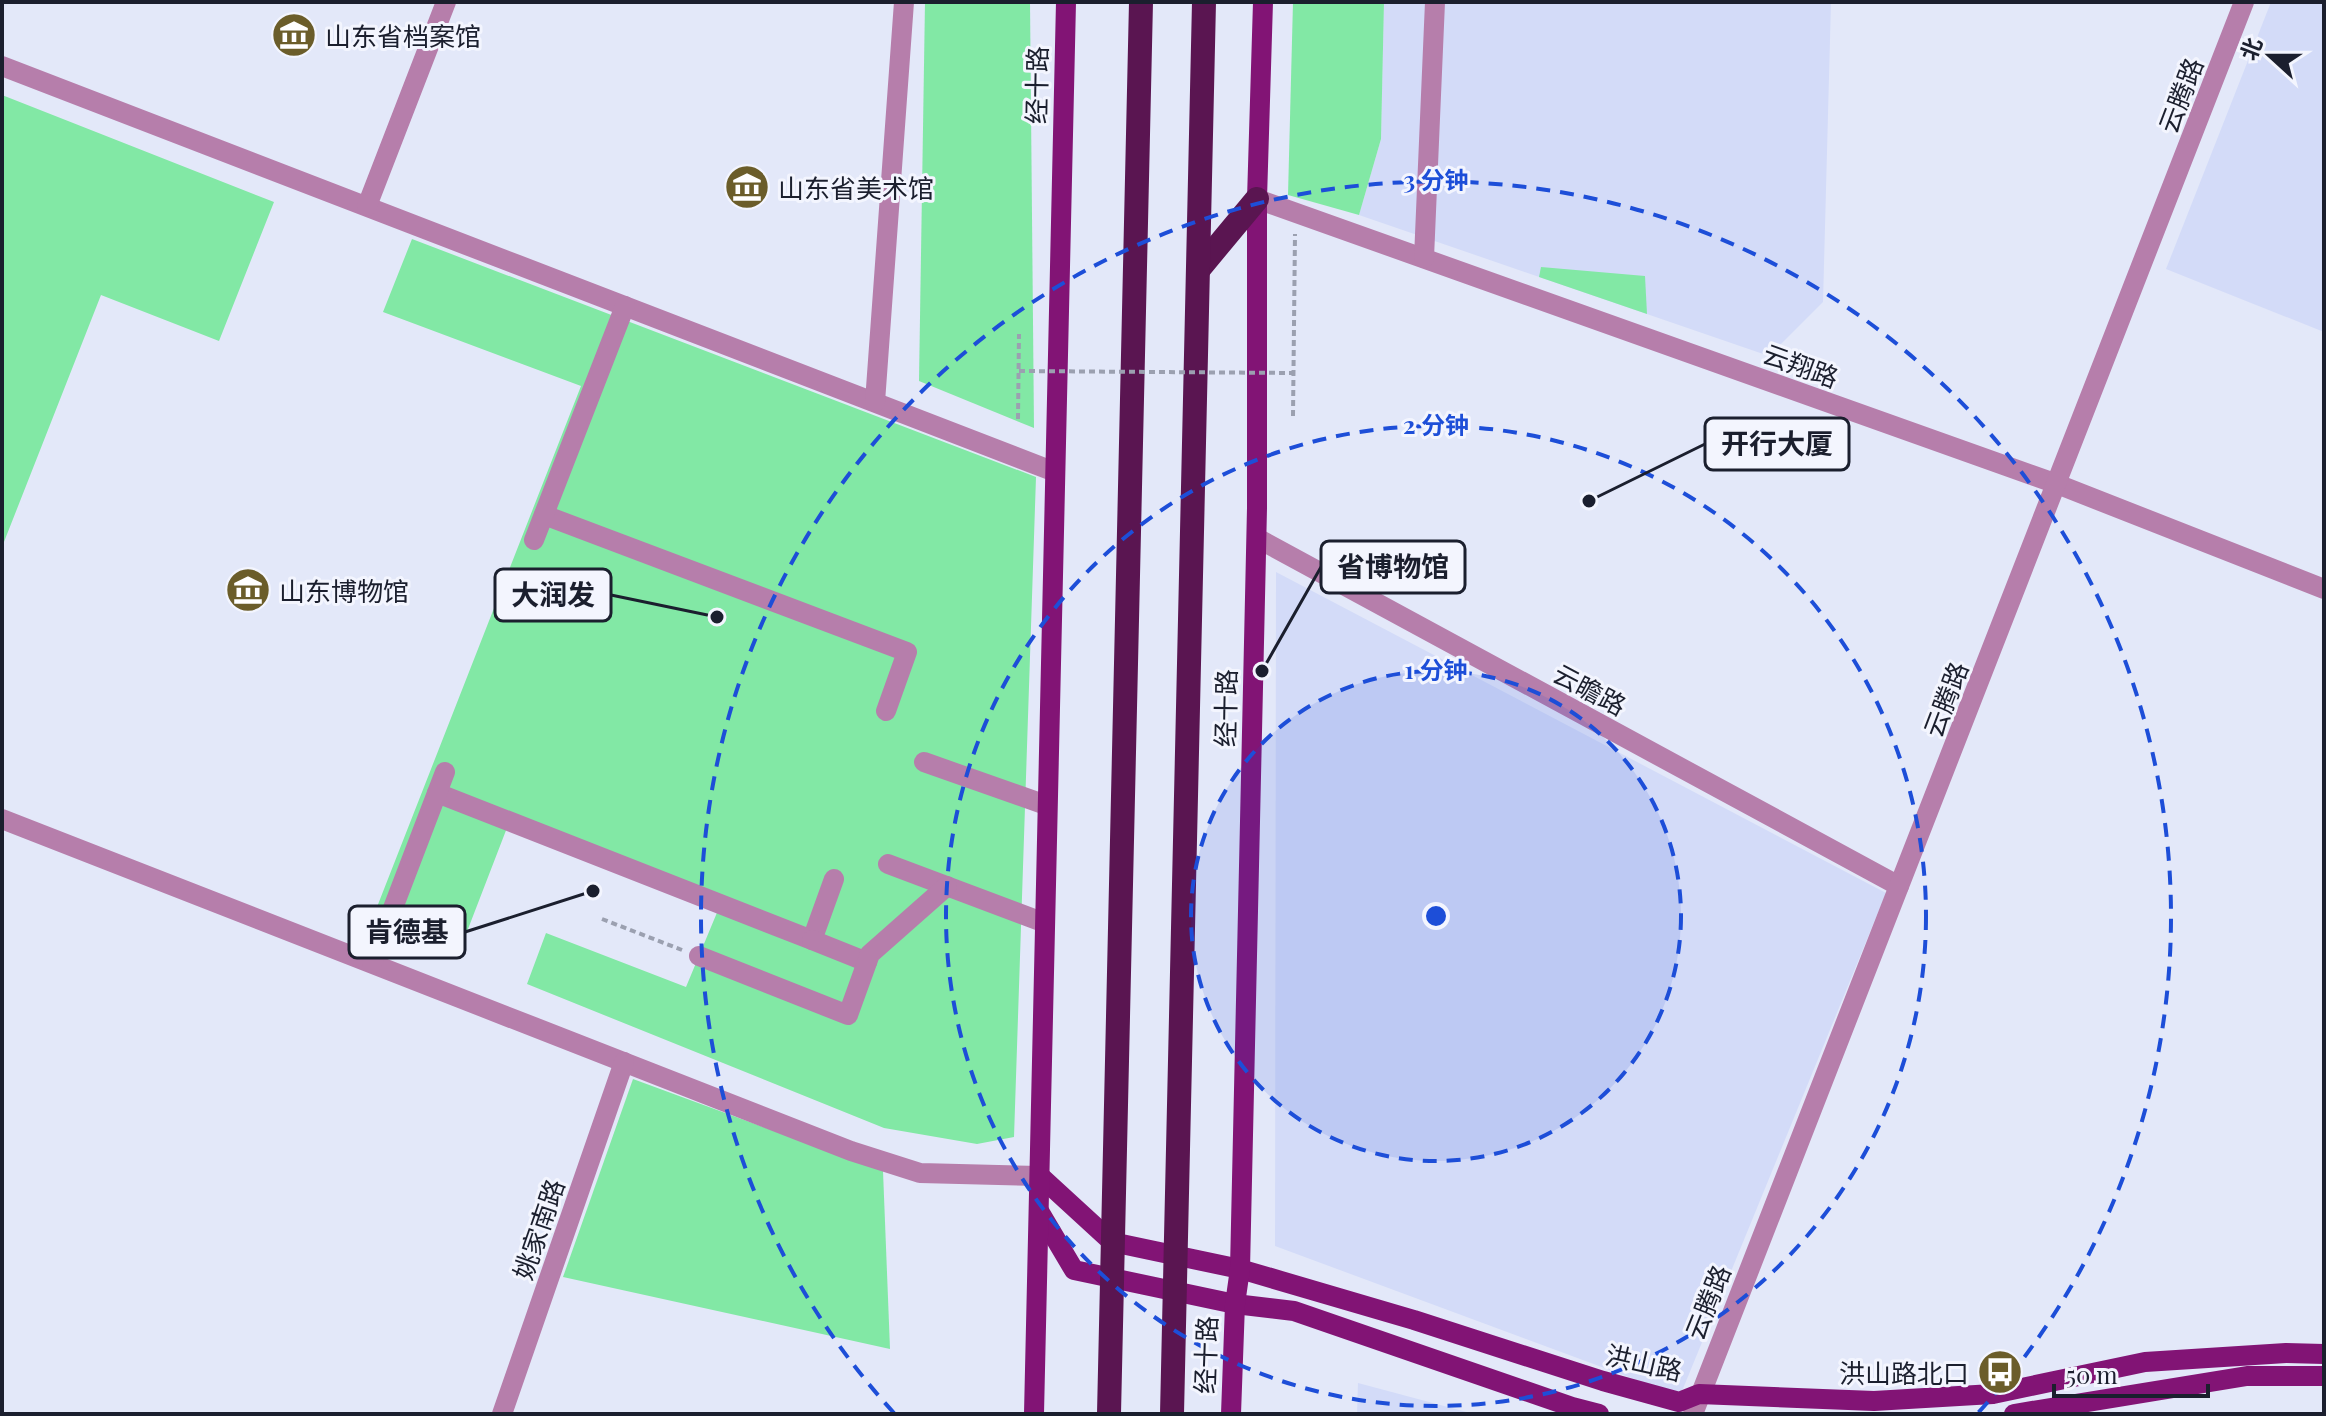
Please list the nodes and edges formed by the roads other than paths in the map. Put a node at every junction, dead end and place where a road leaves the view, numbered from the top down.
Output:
1 (446, 2) edge
2 (904, 2) edge
3 (1066, 2) edge
4 (1141, 2) edge
5 (1204, 2) edge
6 (1263, 2) edge
7 (1435, 2) edge
8 (2244, 2) edge
9 (2, 66) edge
10 (1257, 199) junction
11 (367, 206) junction
12 (1424, 258) junction
13 (1198, 270) junction
14 (625, 306) junction
15 (875, 402) junction
16 (1055, 472) junction
17 (2057, 484) junction
18 (544, 515) junction
19 (1257, 538) junction
20 (534, 540) dead end
21 (2324, 589) edge
22 (886, 711) dead end
23 (924, 762) dead end
24 (445, 772) dead end
25 (437, 793) dead end
26 (1046, 805) junction
27 (2, 819) edge
28 (888, 864) dead end
29 (834, 879) dead end
30 (947, 886) junction
31 (1899, 886) junction
32 (1045, 923) junction
33 (812, 940) junction
34 (699, 956) road end
35 (867, 962) junction
36 (372, 963) junction
37 (624, 1062) junction
38 (1040, 1176) junction
39 (1039, 1211) junction
40 (1112, 1242) junction
41 (1176, 1255) junction
42 (1240, 1269) junction
43 (1112, 1278) junction
44 (1175, 1292) junction
45 (1235, 1304) junction
46 (2324, 1354) edge
47 (2324, 1376) edge
48 (1696, 1404) edge
49 (502, 1414) edge
50 (1034, 1414) edge
51 (1109, 1414) edge
52 (1172, 1414) edge
53 (1231, 1414) edge
54 (1599, 1414) edge
55 (2014, 1414) edge

1 - 11 street
2 - 15 street
3 - 16 main road, 经十路
4 - 40 highway
5 - 13 highway, 经十路
6 - 10 main road, 经十路
7 - 12 street
8 - 17 street, 云腾路
9 - 11 street
10 - 12 street, 云翔路
10 - 13 highway
10 - 19 main road, 经十路
11 - 14 street
12 - 17 street, 云翔路
13 - 41 highway, 经十路
14 - 15 street
14 - 18 street
15 - 16 street
16 - 26 main road, 经十路
17 - 21 street, 云翔路
17 - 31 street, 云腾路
18 - 20 street
18 - 22 street
19 - 31 street, 云瞻路
19 - 42 main road, 经十路
23 - 26 street
24 - 36 street
25 - 33 street
26 - 32 main road, 经十路
27 - 36 street
28 - 30 street
29 - 33 street
30 - 32 street
30 - 35 street
31 - 48 street, 云腾路
32 - 38 main road, 经十路
33 - 35 street
34 - 35 street
36 - 37 street
37 - 38 street
37 - 49 street, 姚家南路
38 - 39 main road, 经十路
38 - 40 main road
39 - 43 main road
39 - 50 main road
40 - 41 main road, 洪山路
40 - 43 highway
41 - 42 main road, 洪山路
41 - 44 highway, 经十路
42 - 45 main road, 经十路
42 - 48 main road, 洪山路
43 - 44 main road
43 - 51 highway
44 - 45 main road
44 - 52 highway, 经十路
45 - 53 main road, 经十路
45 - 54 main road
46 - 48 main road, 洪山路
47 - 55 main road

